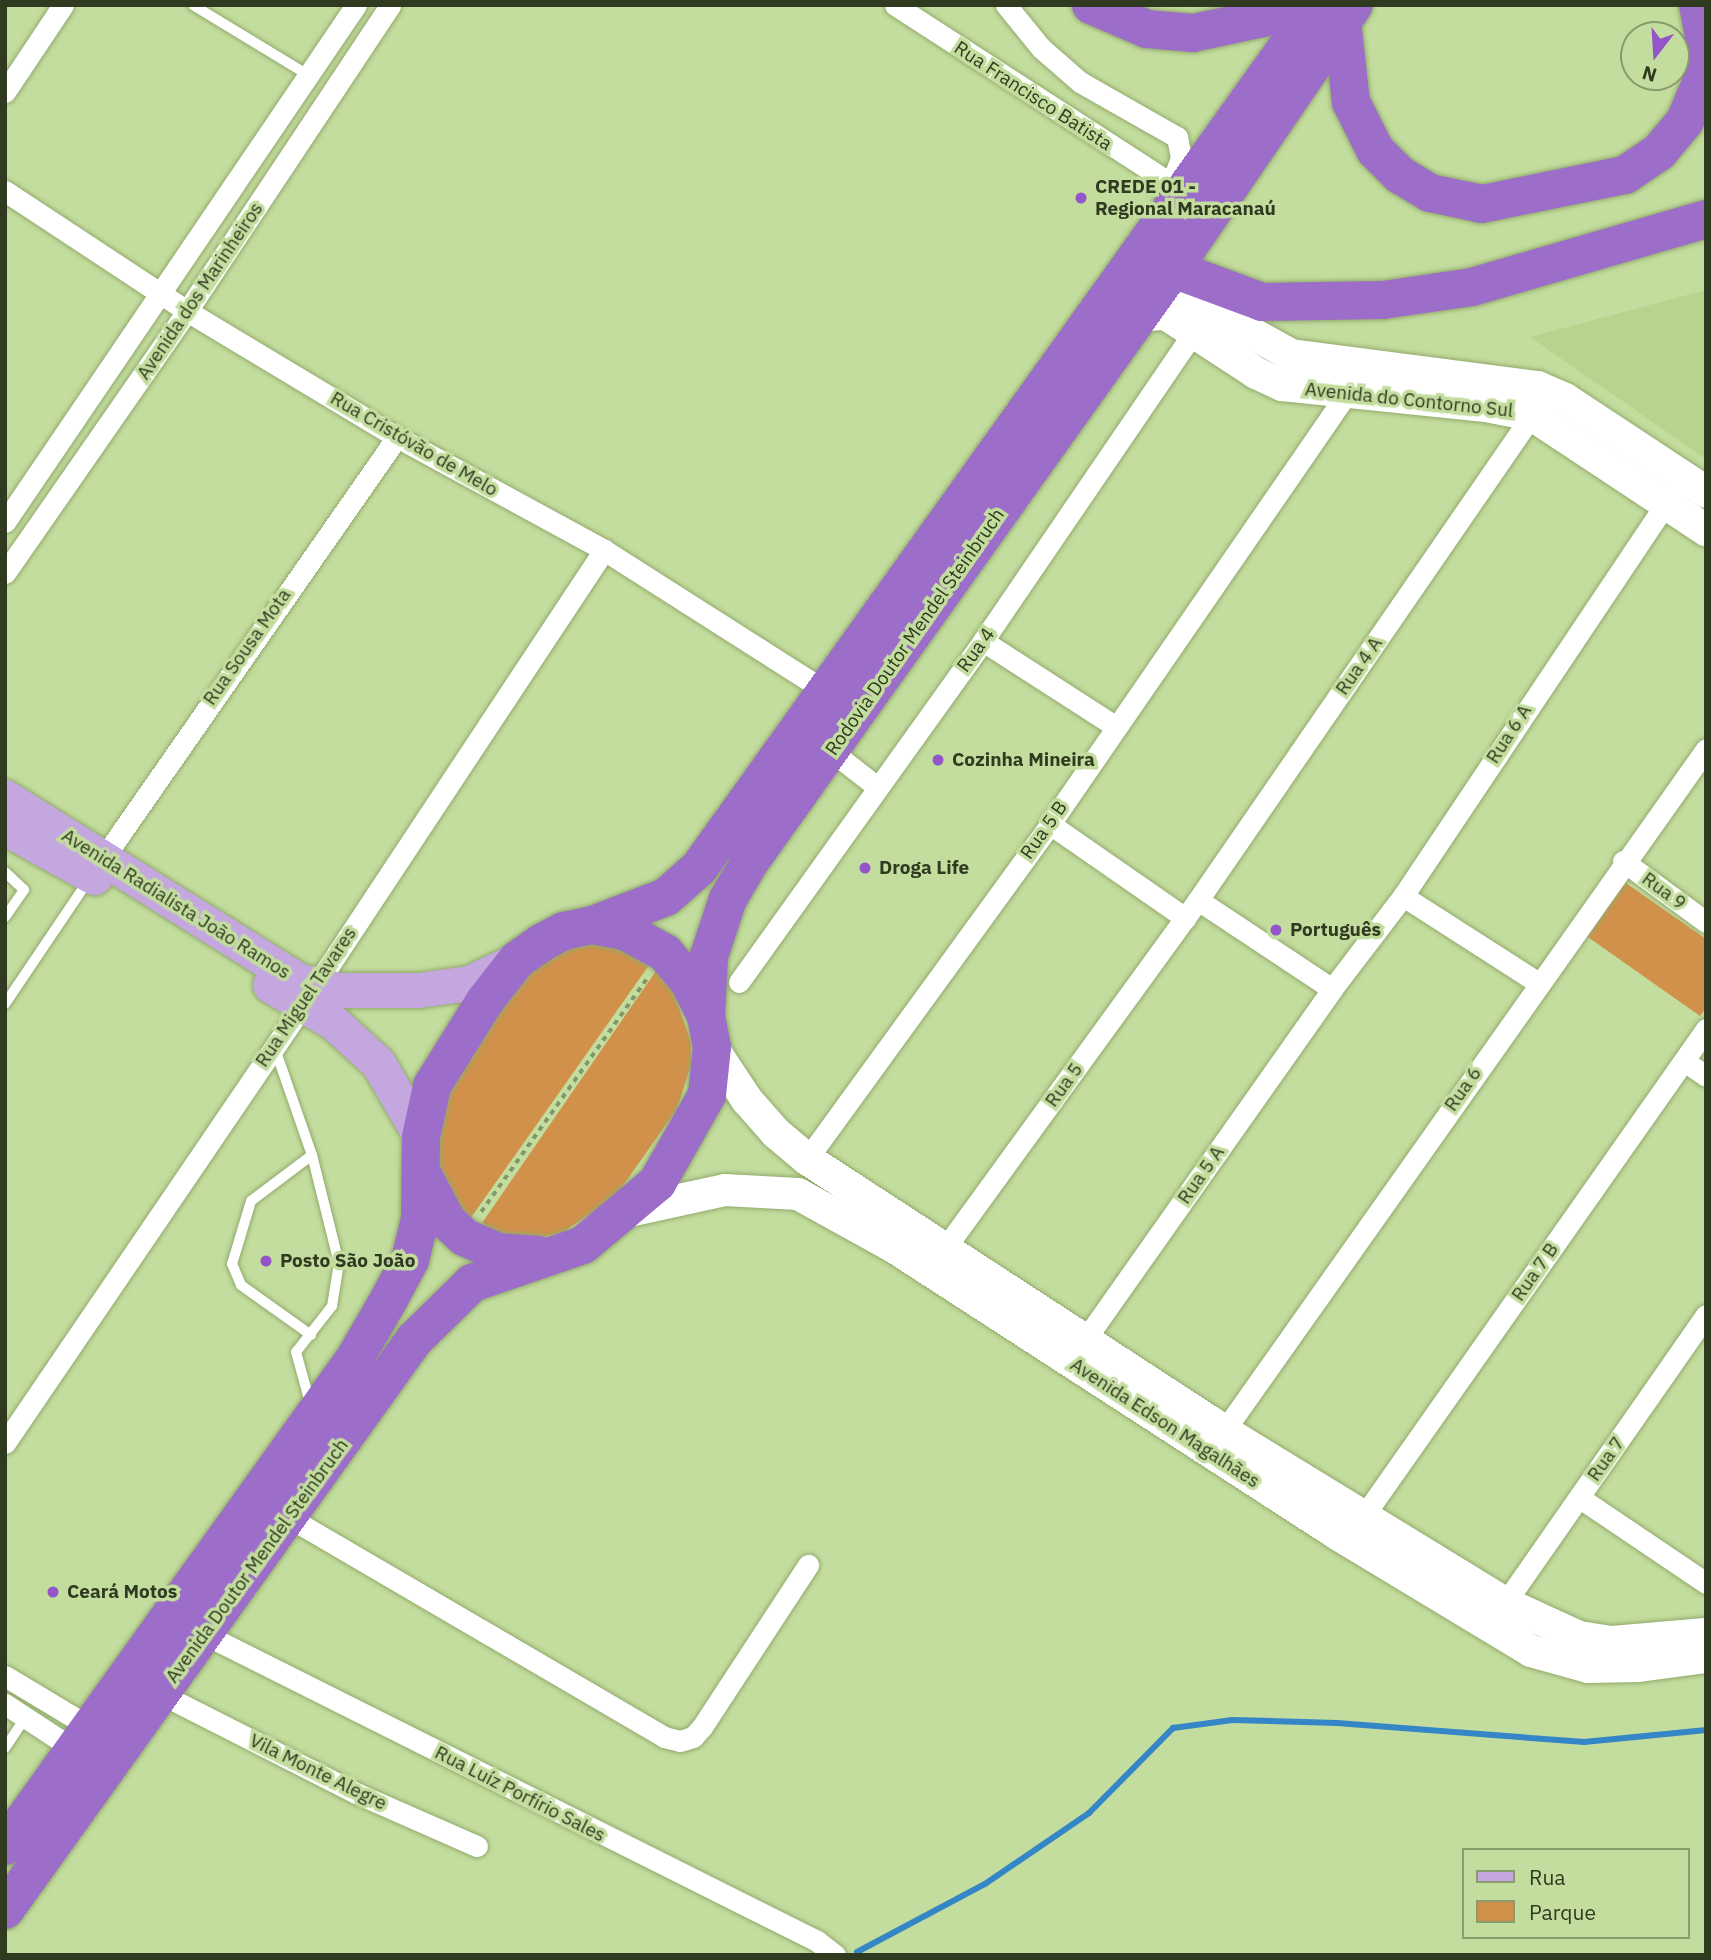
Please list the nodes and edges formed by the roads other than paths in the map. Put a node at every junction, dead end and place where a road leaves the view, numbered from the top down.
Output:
1 (62, 5) edge
2 (193, 5) edge
3 (356, 5) edge
4 (390, 5) edge
5 (895, 5) edge
6 (1006, 5) edge
7 (1091, 5) edge
8 (1698, 5) edge
9 (1332, 10) edge
10 (308, 75) junction
11 (5, 92) edge
12 (275, 126) junction
13 (300, 142) junction
14 (1175, 179) junction
15 (5, 191) edge
16 (1706, 219) edge
17 (1170, 273) junction
18 (162, 293) junction
19 (1128, 302) junction
20 (187, 311) junction
21 (1201, 322) junction
22 (1348, 393) junction
23 (1532, 415) junction
24 (397, 437) junction
25 (61, 446) junction
26 (85, 459) junction
27 (1695, 484) edge
28 (1665, 502) junction
29 (5, 522) edge
30 (1706, 530) edge
31 (604, 550) junction
32 (5, 573) edge
33 (983, 641) junction
34 (825, 691) junction
35 (1115, 726) junction
36 (1706, 749) edge
37 (831, 751) junction
38 (876, 786) junction
39 (5, 797) edge
40 (1050, 824) junction
41 (8, 835) edge
42 (1623, 861) junction
43 (97, 868) junction
44 (5, 872) edge
45 (1403, 896) junction
46 (1198, 900) junction
47 (5, 916) edge
48 (1185, 918) junction
49 (1706, 922) edge
50 (593, 925) junction
51 (517, 960) junction
52 (739, 982) dead end
53 (1537, 982) junction
54 (1332, 989) junction
55 (310, 995) junction
56 (5, 1003) edge
57 (1706, 1029) edge
58 (709, 1032) junction
59 (274, 1046) junction
60 (1684, 1061) junction
61 (1706, 1076) edge
62 (421, 1153) junction
63 (312, 1155) junction
64 (807, 1158) junction
65 (624, 1212) junction
66 (943, 1251) junction
67 (544, 1255) junction
68 (1706, 1315) edge
69 (312, 1335) junction
70 (1077, 1351) junction
71 (313, 1416) junction
72 (1224, 1431) junction
73 (5, 1443) edge
74 (1580, 1498) junction
75 (1365, 1514) junction
76 (289, 1517) junction
77 (1339, 1535) junction
78 (808, 1565) dead end
79 (1706, 1583) edge
80 (1505, 1602) junction
81 (204, 1634) junction
82 (1706, 1634) edge
83 (1706, 1657) edge
84 (5, 1676) edge
85 (161, 1694) junction
86 (5, 1704) edge
87 (26, 1717) junction
88 (83, 1738) junction
89 (5, 1748) edge
90 (5, 1846) edge
91 (477, 1846) dead end
92 (5, 1910) edge
93 (835, 1955) edge

1 - 11 street
2 - 10 lane
3 - 10 street, Avenida dos Marinheiros
4 - 13 street, Avenida dos Marinheiros
5 - 14 street, Rua Francisco Batista
6 - 14 street
7 - 9 highway
8 - 9 highway
9 - 17 highway, Rodovia Doutor Mendel Steinbruch
9 - 19 highway, Rodovia Doutor Mendel Steinbruch
10 - 12 street, Avenida dos Marinheiros
12 - 13 street
12 - 18 street, Avenida dos Marinheiros
13 - 20 street, Avenida dos Marinheiros
14 - 19 street
15 - 18 street, Rua Cristóvão de Melo
16 - 17 highway
17 - 19 highway, Rodovia Doutor Mendel Steinbruch
17 - 21 street, Avenida do Contorno Sul
18 - 20 street, Rua Cristóvão de Melo
18 - 25 street, Avenida dos Marinheiros
19 - 21 street, Avenida do Contorno Sul
19 - 34 highway, Rodovia Doutor Mendel Steinbruch
19 - 37 highway, Rodovia Doutor Mendel Steinbruch
20 - 24 street, Rua Cristóvão de Melo
20 - 26 street, Avenida dos Marinheiros
21 - 22 street, Avenida do Contorno Sul
21 - 27 street, Avenida do Contorno Sul
21 - 33 street, Rua 4
22 - 23 street, Avenida do Contorno Sul
22 - 35 street, Rua 5 B
23 - 28 street, Avenida do Contorno Sul
23 - 46 street, Rua 4 A
24 - 31 street, Rua Cristóvão de Melo
24 - 43 street, Rua Sousa Mota
25 - 26 street
25 - 29 street, Avenida dos Marinheiros
26 - 32 street, Avenida dos Marinheiros
27 - 28 street, Rua 6 A
28 - 30 street, Avenida do Contorno Sul
28 - 45 street, Rua 6 A
31 - 34 street, Rua Cristóvão de Melo
31 - 55 street, Rua Miguel Tavares
33 - 35 street
33 - 38 street, Rua 4
34 - 50 highway, Rodovia Doutor Mendel Steinbruch
35 - 40 street, Rua 5 B
36 - 42 street, Rua 6
37 - 38 street
37 - 58 highway, Rodovia Doutor Mendel Steinbruch
38 - 52 street, Rua 4
39 - 43 main road, Avenida Radialista João Ramos
40 - 48 street
40 - 64 street, Rua 5 B
41 - 43 main road, Avenida Radialista João Ramos
42 - 49 street, Rua 9
42 - 53 street, Rua 6
43 - 55 main road, Avenida Radialista João Ramos
43 - 56 lane
44 - 47 lane
45 - 53 street
45 - 54 street, Rua 6 A
46 - 48 street, Rua 4 A
46 - 54 street
48 - 66 street, Rua 5
50 - 51 highway, Rodovia Doutor Mendel Steinbruch
50 - 58 highway
51 - 55 main road, Avenida Radialista João Ramos
51 - 62 highway, Rodovia Doutor Mendel Steinbruch
53 - 72 street, Rua 6
54 - 70 street, Rua 5 A
55 - 59 street, Rua Miguel Tavares
55 - 62 main road, Avenida Radialista João Ramos
57 - 60 street, Rua 7 B
58 - 64 street, Avenida Edson Magalhães
58 - 65 highway, Rodovia Doutor Mendel Steinbruch
59 - 63 lane
59 - 73 street, Rua Miguel Tavares
60 - 61 street
60 - 75 street, Rua 7 B
62 - 67 highway
62 - 71 highway, Avenida Doutor Mendel Steinbruch
63 - 69 lane
63 - 69 lane
64 - 66 street, Avenida Edson Magalhães
65 - 67 highway, Rodovia Doutor Mendel Steinbruch
65 - 70 street, Avenida Edson Magalhães
66 - 70 street, Avenida Edson Magalhães
67 - 76 highway, Avenida Doutor Mendel Steinbruch
68 - 74 street, Rua 7
69 - 71 lane
70 - 72 street, Avenida Edson Magalhães
70 - 77 street, Avenida Edson Magalhães
71 - 88 highway, Avenida Doutor Mendel Steinbruch
72 - 75 street, Avenida Edson Magalhães
74 - 79 street
74 - 80 street, Rua 7
75 - 77 street
75 - 80 street, Avenida Edson Magalhães
76 - 78 street
76 - 81 highway, Avenida Doutor Mendel Steinbruch
77 - 83 street, Avenida Edson Magalhães
80 - 82 street, Avenida Edson Magalhães
81 - 85 highway, Avenida Doutor Mendel Steinbruch
81 - 93 street, Rua Luíz Porfírio Sales
84 - 88 street
85 - 91 street, Vila Monte Alegre
85 - 92 highway, Avenida Doutor Mendel Steinbruch
86 - 87 street
87 - 88 street
87 - 89 lane
88 - 90 highway, Avenida Doutor Mendel Steinbruch

